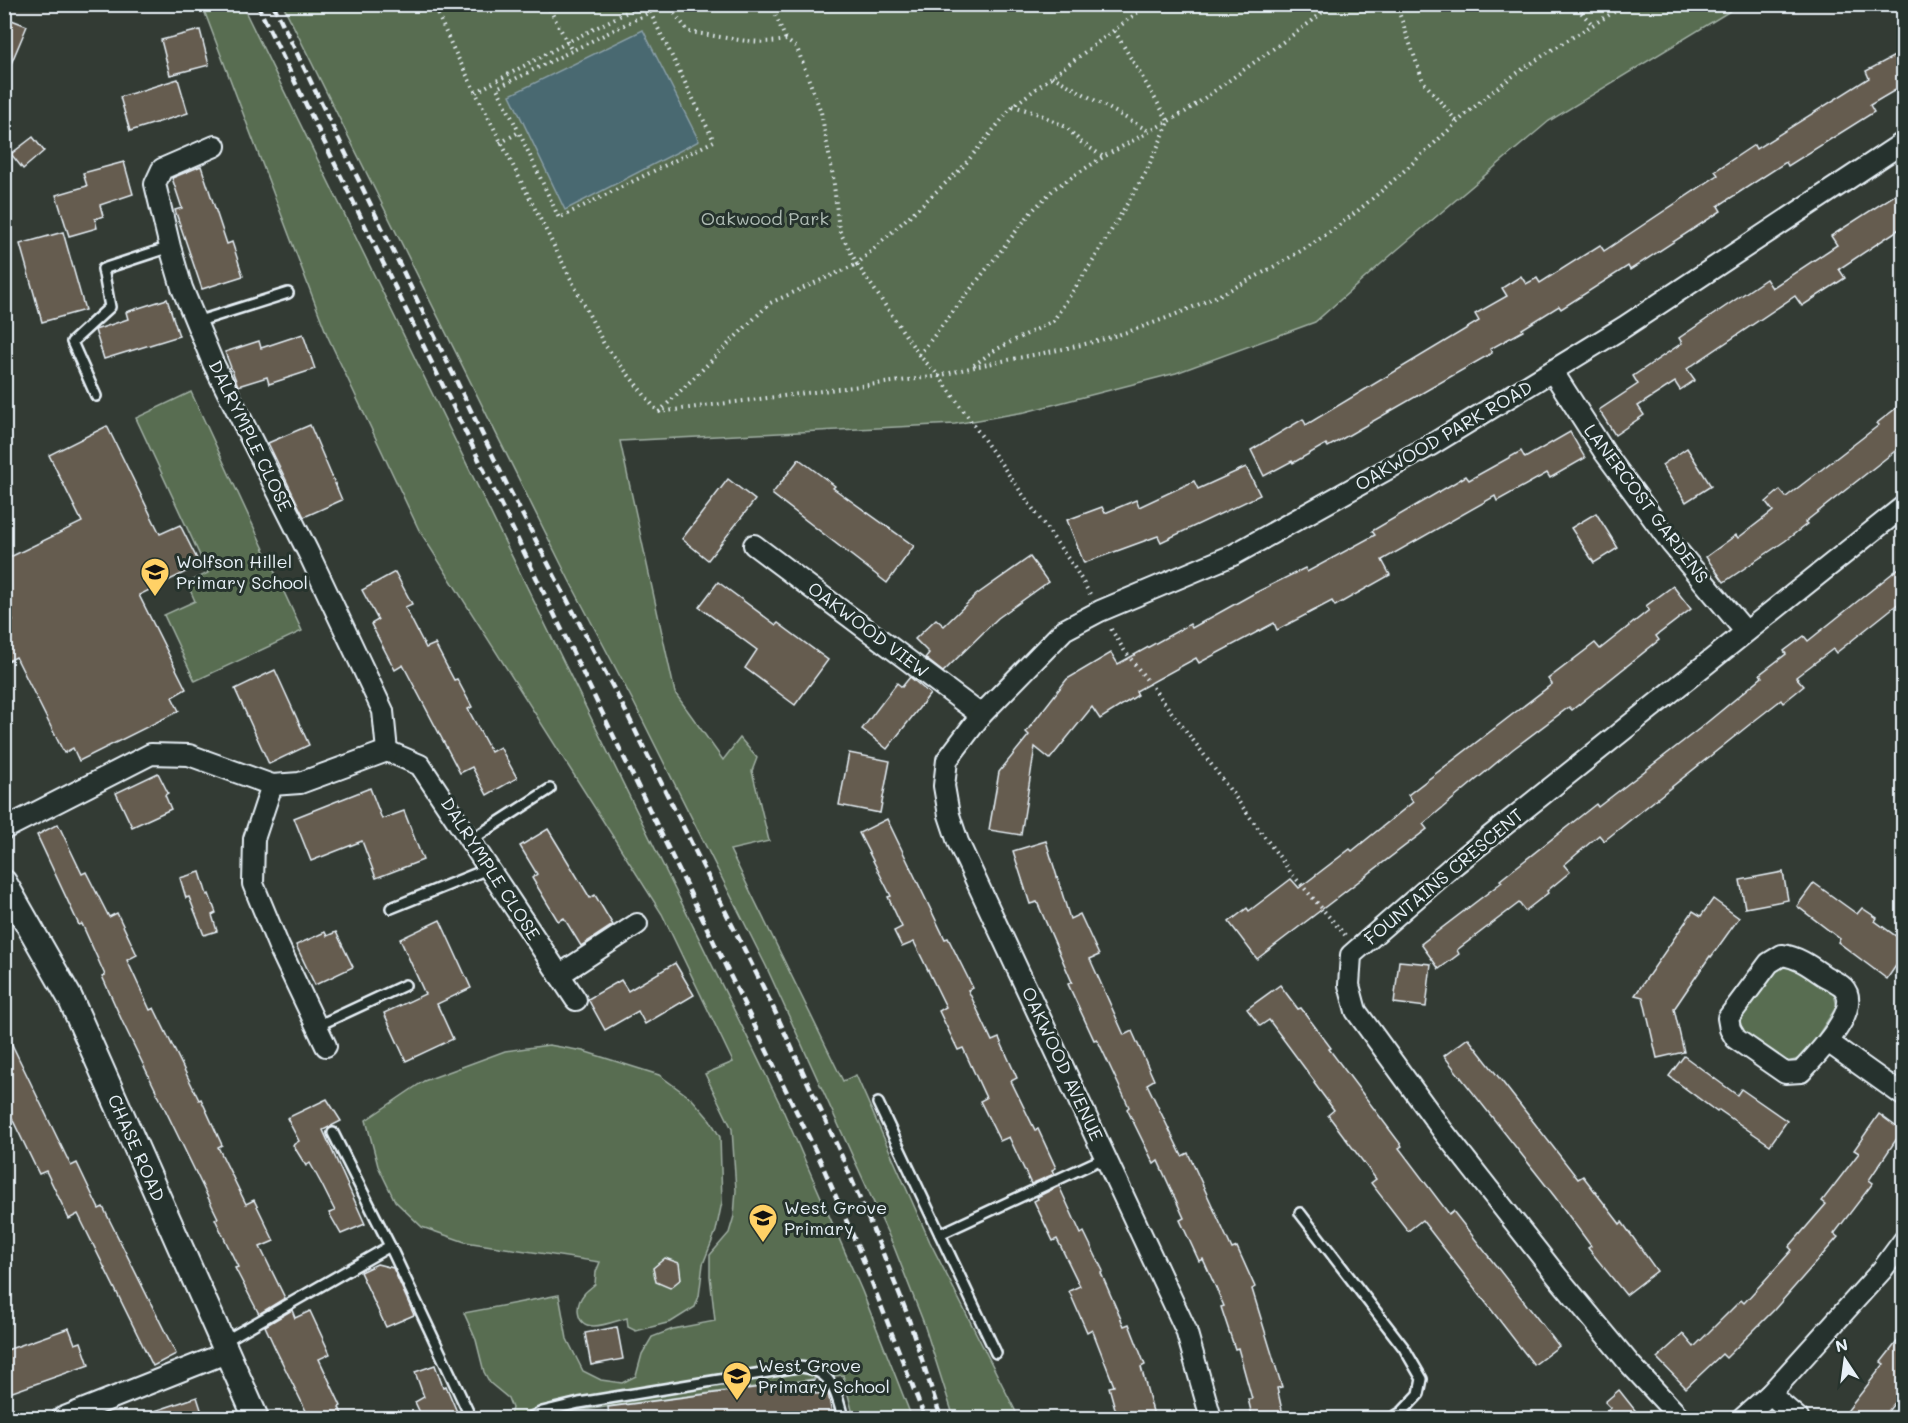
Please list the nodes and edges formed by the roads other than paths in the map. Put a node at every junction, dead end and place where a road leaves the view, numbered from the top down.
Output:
1 (1904, 142) edge
2 (215, 146) dead end
3 (170, 247) junction
4 (288, 293) dead end
5 (196, 322) junction
6 (1553, 372) junction
7 (96, 396) dead end
8 (1904, 506) edge
9 (754, 545) dead end
10 (1745, 631) junction
11 (981, 715) junction
12 (387, 751) junction
13 (272, 785) junction
14 (550, 789) dead end
15 (4, 829) edge
16 (471, 840) junction
17 (490, 868) junction
18 (4, 882) edge
19 (391, 908) dead end
20 (637, 924) dead end
21 (559, 975) junction
22 (405, 985) dead end
23 (576, 1000) dead end
24 (317, 1026) junction
25 (1828, 1042) junction
26 (326, 1046) dead end
27 (1904, 1096) edge
28 (878, 1103) dead end
29 (333, 1133) dead end
30 (1106, 1156) junction
31 (1300, 1213) dead end
32 (940, 1234) junction
33 (1904, 1240) edge
34 (390, 1246) junction
35 (224, 1348) junction
36 (996, 1353) dead end
37 (1770, 1394) junction
38 (62, 1419) edge
39 (256, 1419) edge
40 (471, 1419) edge
41 (529, 1419) edge
42 (843, 1419) edge
43 (1211, 1419) edge
44 (1392, 1419) edge
45 (1680, 1419) edge
46 (1743, 1419) edge
47 (1798, 1419) edge

1 - 6 street, OAKWOOD PARK ROAD
2 - 3 street, DALRYMPLE CLOSE
3 - 5 street, DALRYMPLE CLOSE
3 - 7 lane
4 - 5 lane
5 - 12 street, DALRYMPLE CLOSE
6 - 10 street, LANERCOST GARDENS
6 - 11 street, OAKWOOD PARK ROAD
8 - 10 street, FOUNTAINS CRESCENT
9 - 11 street, OAKWOOD VIEW
10 - 45 street, FOUNTAINS CRESCENT
11 - 30 street, OAKWOOD AVENUE
12 - 13 street
12 - 16 street, DALRYMPLE CLOSE
13 - 15 street
13 - 24 street
14 - 16 lane
16 - 17 street, DALRYMPLE CLOSE
17 - 19 lane
17 - 21 street, DALRYMPLE CLOSE
18 - 35 street, CHASE ROAD
20 - 21 street
21 - 23 street, DALRYMPLE CLOSE
22 - 24 lane
24 - 26 street
25 - 25 street
25 - 27 street
28 - 32 lane
29 - 34 lane
30 - 32 lane
30 - 43 street, OAKWOOD AVENUE
31 - 44 lane
32 - 36 lane
33 - 37 street
34 - 35 lane
34 - 40 lane
35 - 38 street
35 - 39 street, CHASE ROAD
37 - 46 street
37 - 47 street
41 - 42 lane

